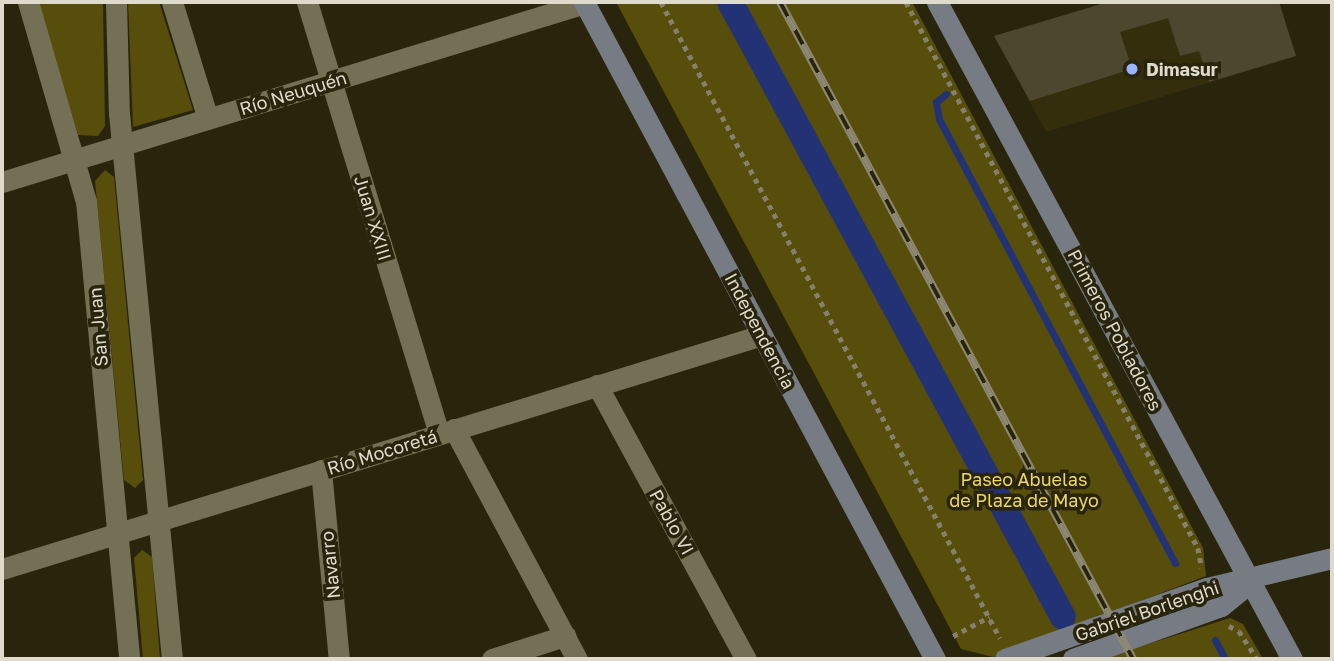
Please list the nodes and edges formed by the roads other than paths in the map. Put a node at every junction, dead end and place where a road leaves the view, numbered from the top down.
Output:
1 (28, 2) edge
2 (116, 2) edge
3 (172, 2) edge
4 (307, 2) edge
5 (937, 2) edge
6 (585, 3) edge
7 (331, 81) junction
8 (208, 119) junction
9 (122, 145) junction
10 (76, 159) junction
11 (2, 182) edge
12 (762, 335) junction
13 (597, 385) junction
14 (447, 432) junction
15 (321, 470) junction
16 (159, 520) junction
17 (117, 533) junction
18 (1332, 558) edge
19 (2, 569) edge
20 (1251, 582) junction
21 (565, 636) junction
22 (1004, 652) edge
23 (130, 659) edge
24 (172, 659) edge
25 (340, 659) edge
26 (492, 659) edge
27 (577, 659) edge
28 (746, 659) edge
29 (935, 659) edge
30 (1073, 659) edge
31 (1292, 659) edge

1 - 10 street, San Juan
2 - 9 street
3 - 8 street
4 - 7 street, Juan XXIII
5 - 20 main road, Primeros Pobladores
6 - 7 street, Río Neuquén
6 - 12 main road, Independencia
7 - 8 street, Río Neuquén
7 - 14 street, Juan XXIII
8 - 9 street, Río Neuquén
9 - 10 street, Río Neuquén
9 - 16 street
10 - 11 street, Río Neuquén
10 - 17 street, San Juan
12 - 13 street, Río Mocoretá
12 - 29 main road, Independencia
13 - 14 street, Río Mocoretá
13 - 28 street, Pablo VI
14 - 15 street, Río Mocoretá
14 - 21 street, Juan XXIII
15 - 16 street, Río Mocoretá
15 - 25 street, Navarro
16 - 17 street, Río Mocoretá
16 - 24 street
17 - 19 street, Río Mocoretá
17 - 23 street, San Juan
18 - 20 main road, Gabriel Borlenghi
20 - 22 main road, Gabriel Borlenghi
20 - 30 main road, Gabriel Borlenghi
20 - 31 main road, Primeros Pobladores
21 - 26 street
21 - 27 street, Juan XXIII

